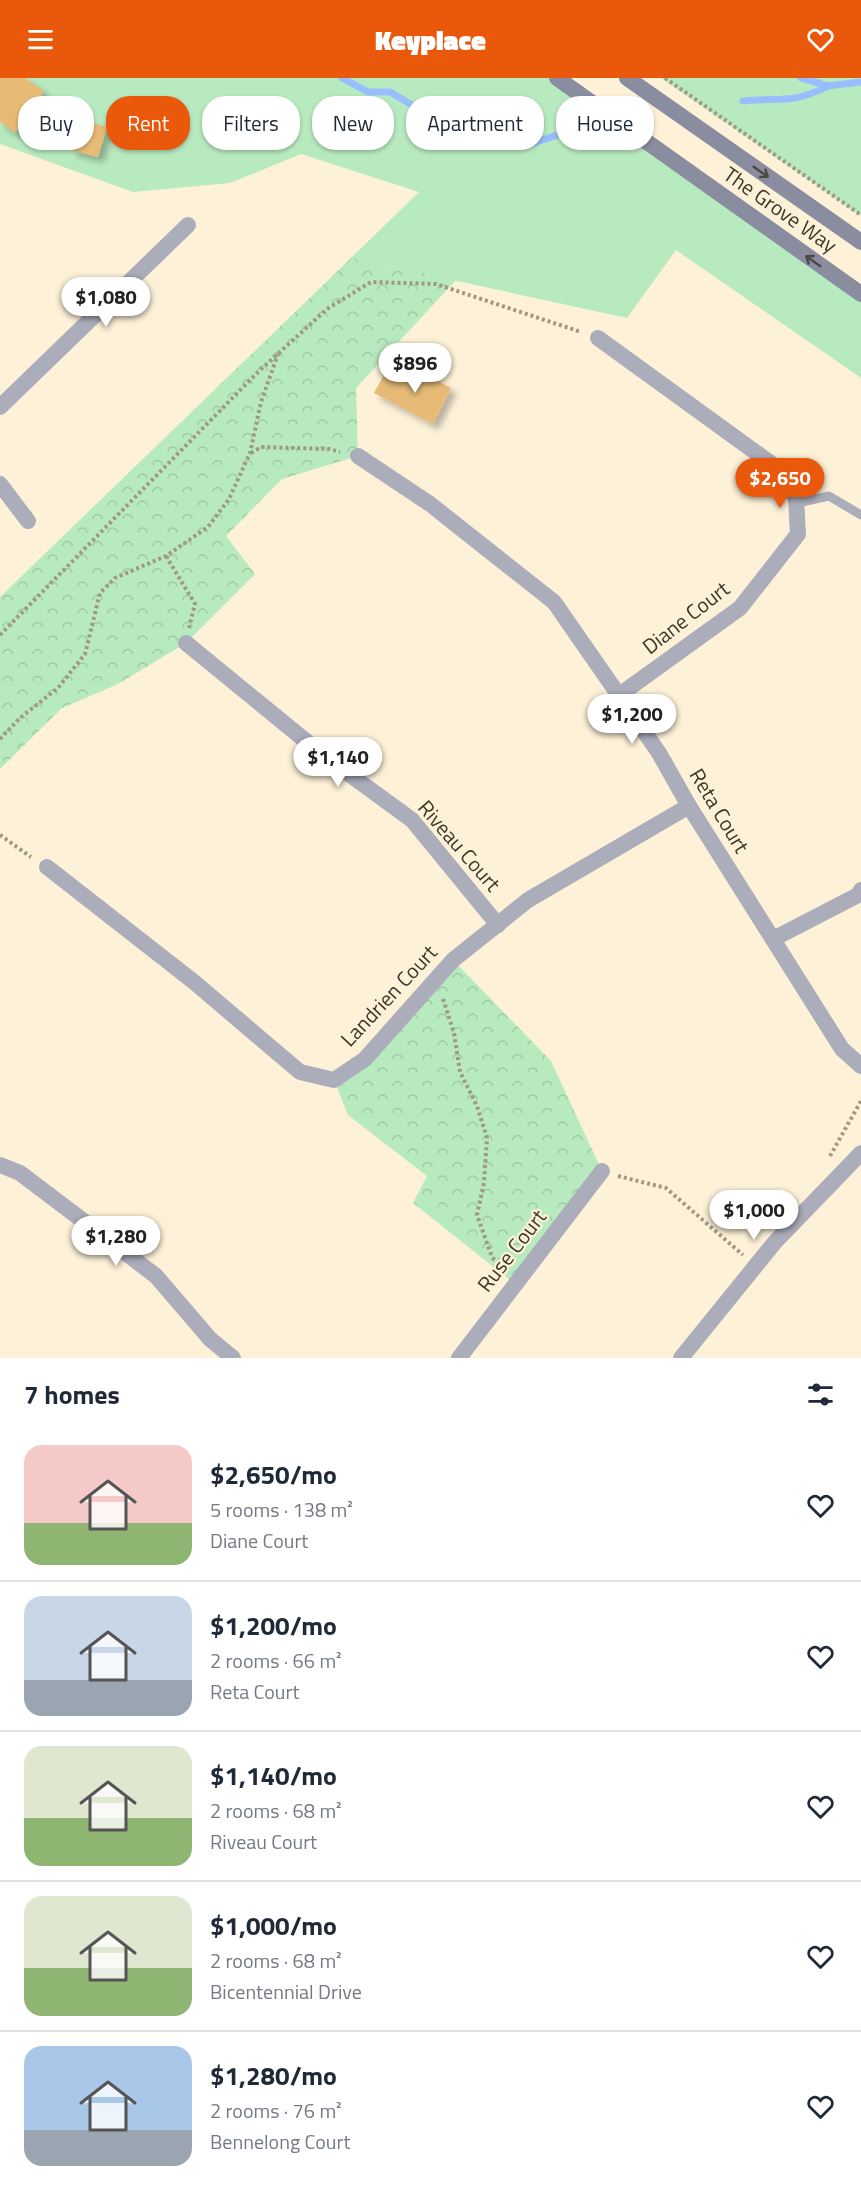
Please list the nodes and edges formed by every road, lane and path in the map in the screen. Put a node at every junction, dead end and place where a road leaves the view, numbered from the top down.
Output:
1 (557, 78) edge
2 (627, 78) edge
3 (665, 78) edge
4 (861, 215) edge
5 (188, 225) dead end
6 (861, 242) edge
7 (861, 294) edge
8 (598, 338) joint
9 (279, 353) junction
10 (0, 406) edge
11 (250, 453) junction
12 (358, 456) joint
13 (0, 484) edge
14 (797, 504) junction
15 (861, 515) edge
16 (28, 521) dead end
17 (166, 556) junction
18 (0, 635) edge
19 (186, 643) joint
20 (618, 696) junction
21 (0, 739) edge
22 (689, 806) junction
23 (0, 835) edge
24 (46, 867) joint
25 (861, 890) edge
26 (498, 925) junction
27 (773, 939) junction
28 (436, 980) junction
29 (861, 1066) edge
30 (861, 1153) edge
31 (0, 1165) edge
32 (602, 1172) joint
33 (746, 1258) dead end
34 (515, 1284) junction
35 (233, 1358) edge
36 (459, 1358) edge
37 (681, 1358) edge

7 -> 1 main road, The Grove Way
2 -> 6 main road, The Grove Way
3 - 4 path
5 - 10 street
8 - 9 path
8 - 14 street, Diane Court
9 - 11 path
9 - 18 path
11 - 12 path
11 - 17 path
12 - 20 street, Reta Court
13 - 16 street
14 - 15 lane
14 - 20 street, Diane Court
17 - 19 path
17 - 21 path
19 - 26 street, Riveau Court
20 - 22 street, Reta Court
22 - 26 street, Landrien Court
22 - 27 street, Reta Court
23 - 24 path
24 - 28 street, Landrien Court
25 - 27 street
26 - 28 street, Landrien Court
27 - 29 street, Reta Court
28 - 34 path
30 - 37 street
31 - 35 street
32 - 33 path
32 - 34 street, Ruse Court
34 - 36 street, Ruse Court

